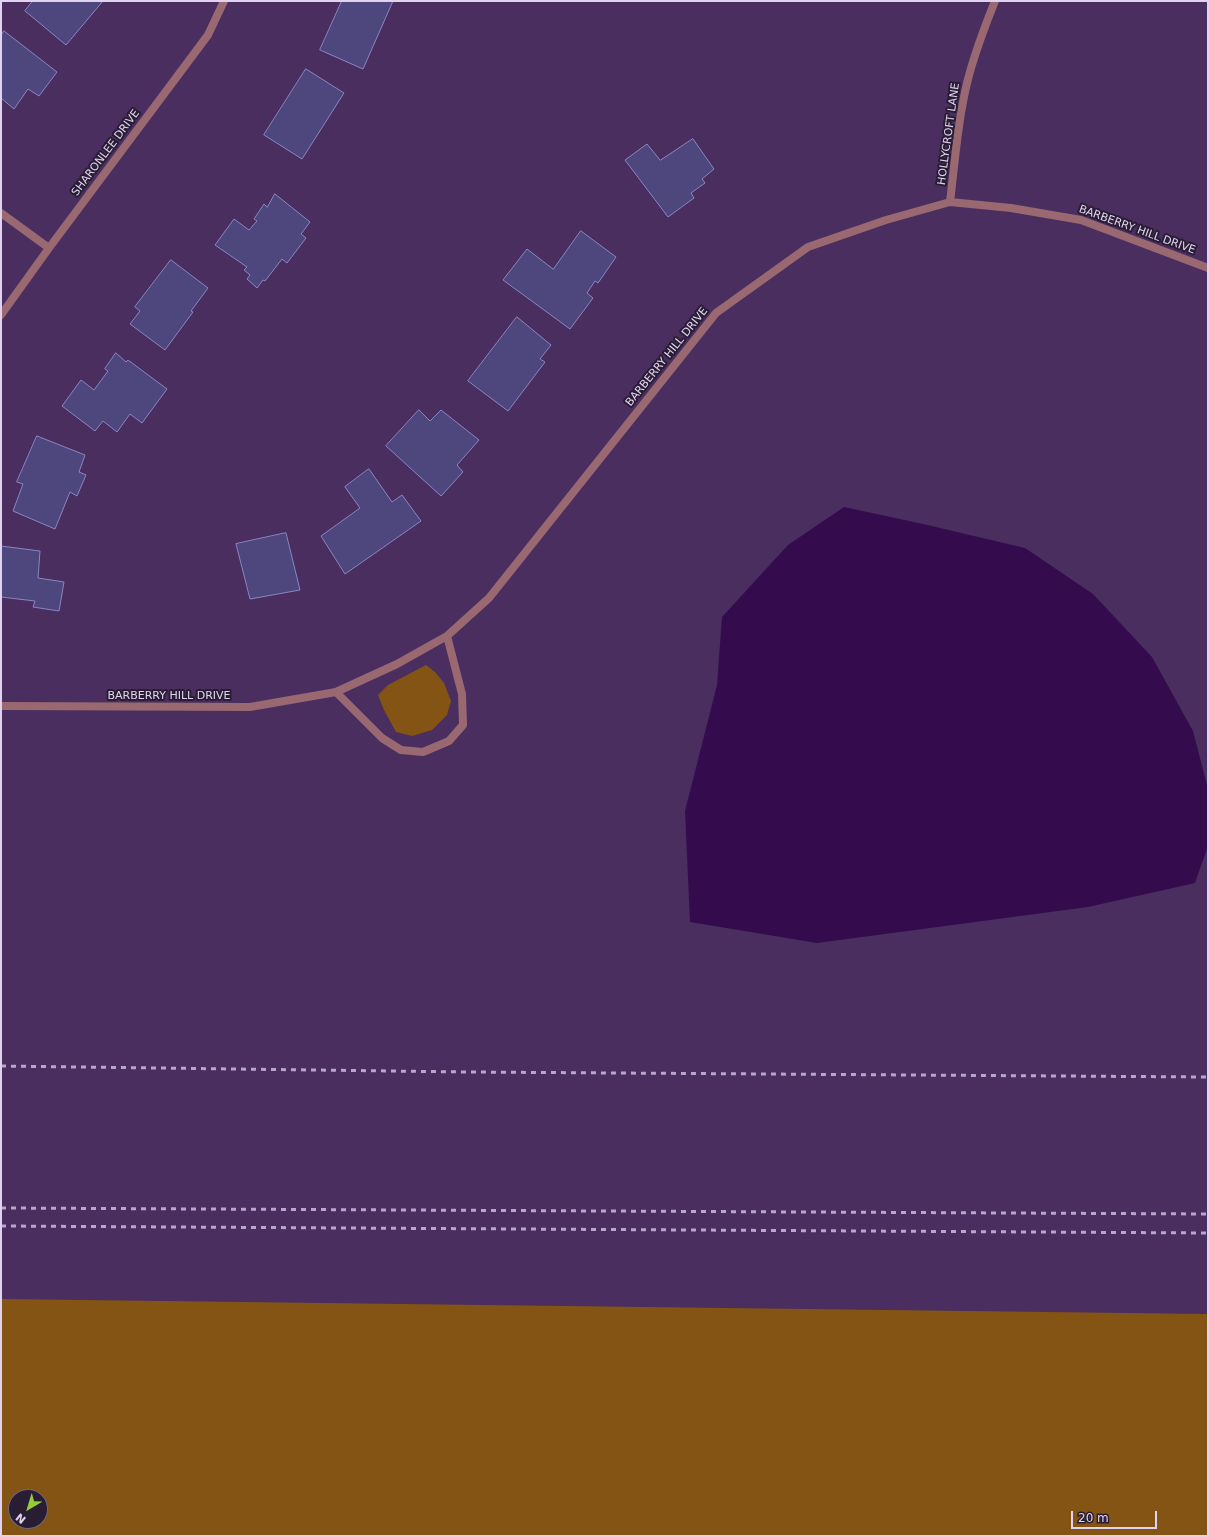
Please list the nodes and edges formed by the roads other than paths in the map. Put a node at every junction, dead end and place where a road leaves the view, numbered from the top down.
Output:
1 (224, 1) edge
2 (995, 1) edge
3 (950, 202) junction
4 (1, 213) edge
5 (49, 248) junction
6 (1208, 268) edge
7 (1, 315) edge
8 (447, 636) junction
9 (336, 692) junction
10 (1, 706) edge

1 - 5 street, SHARONLEE DRIVE
2 - 3 street, HOLLYCROFT LANE
3 - 6 street, BARBERRY HILL DRIVE
3 - 8 street, BARBERRY HILL DRIVE
4 - 5 street
5 - 7 street, SHARONLEE DRIVE
8 - 9 street, BARBERRY HILL DRIVE
8 - 9 street
9 - 10 street, BARBERRY HILL DRIVE

